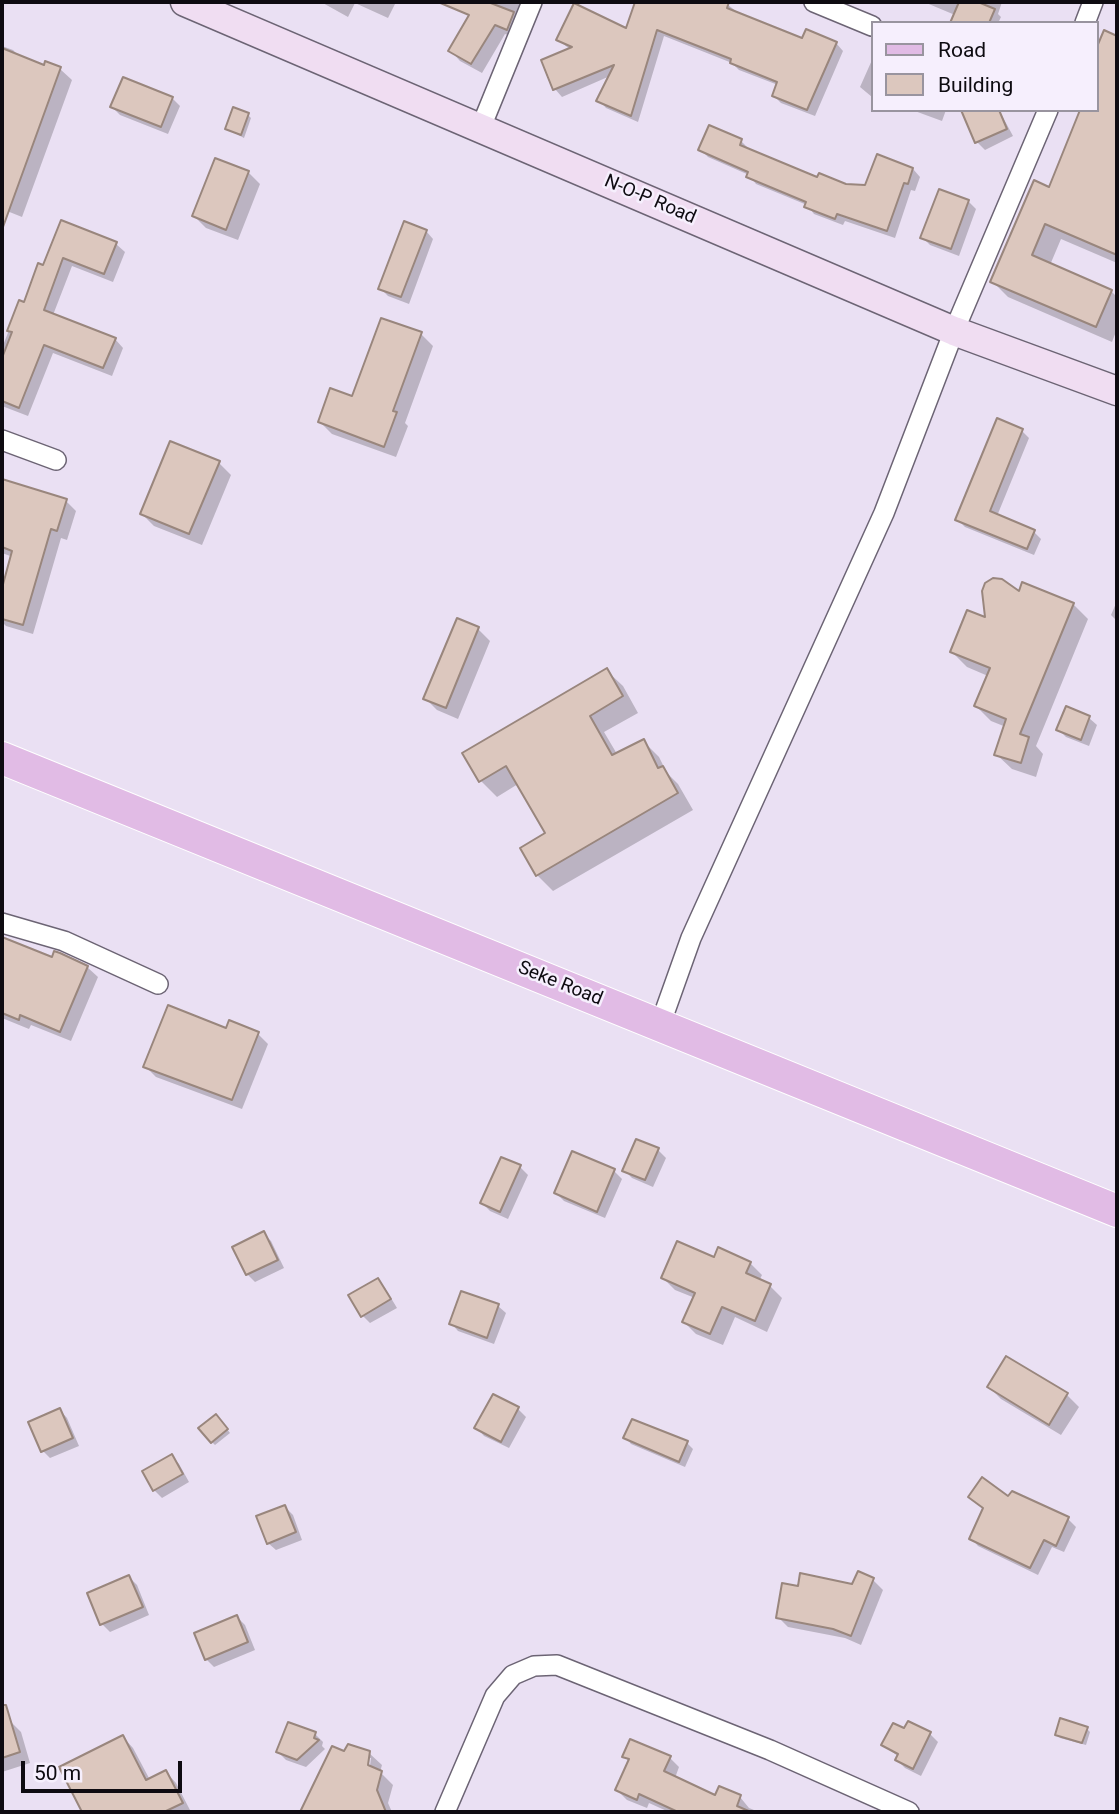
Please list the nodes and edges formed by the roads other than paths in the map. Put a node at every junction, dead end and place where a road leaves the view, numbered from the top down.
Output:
1 (185, 2) edge
2 (532, 2) edge
3 (814, 2) edge
4 (1093, 2) edge
5 (1086, 21) edge
6 (870, 25) edge
7 (1047, 112) edge
8 (481, 127) junction
9 (954, 331) junction
10 (1117, 391) edge
11 (2, 440) edge
12 (56, 460) dead end
13 (2, 758) edge
14 (2, 923) edge
15 (158, 984) dead end
16 (660, 1025) junction
17 (1117, 1211) edge
18 (876, 1806) edge
19 (445, 1812) edge
20 (909, 1812) edge

1 - 8 street, N-O-P Road
2 - 8 street
3 - 6 street
4 - 5 street
7 - 9 street
8 - 9 street, N-O-P Road
9 - 10 street, N-O-P Road
9 - 16 street
11 - 12 street
13 - 16 main road, Seke Road
14 - 15 street
16 - 17 main road, Seke Road
18 - 19 street
18 - 20 street

